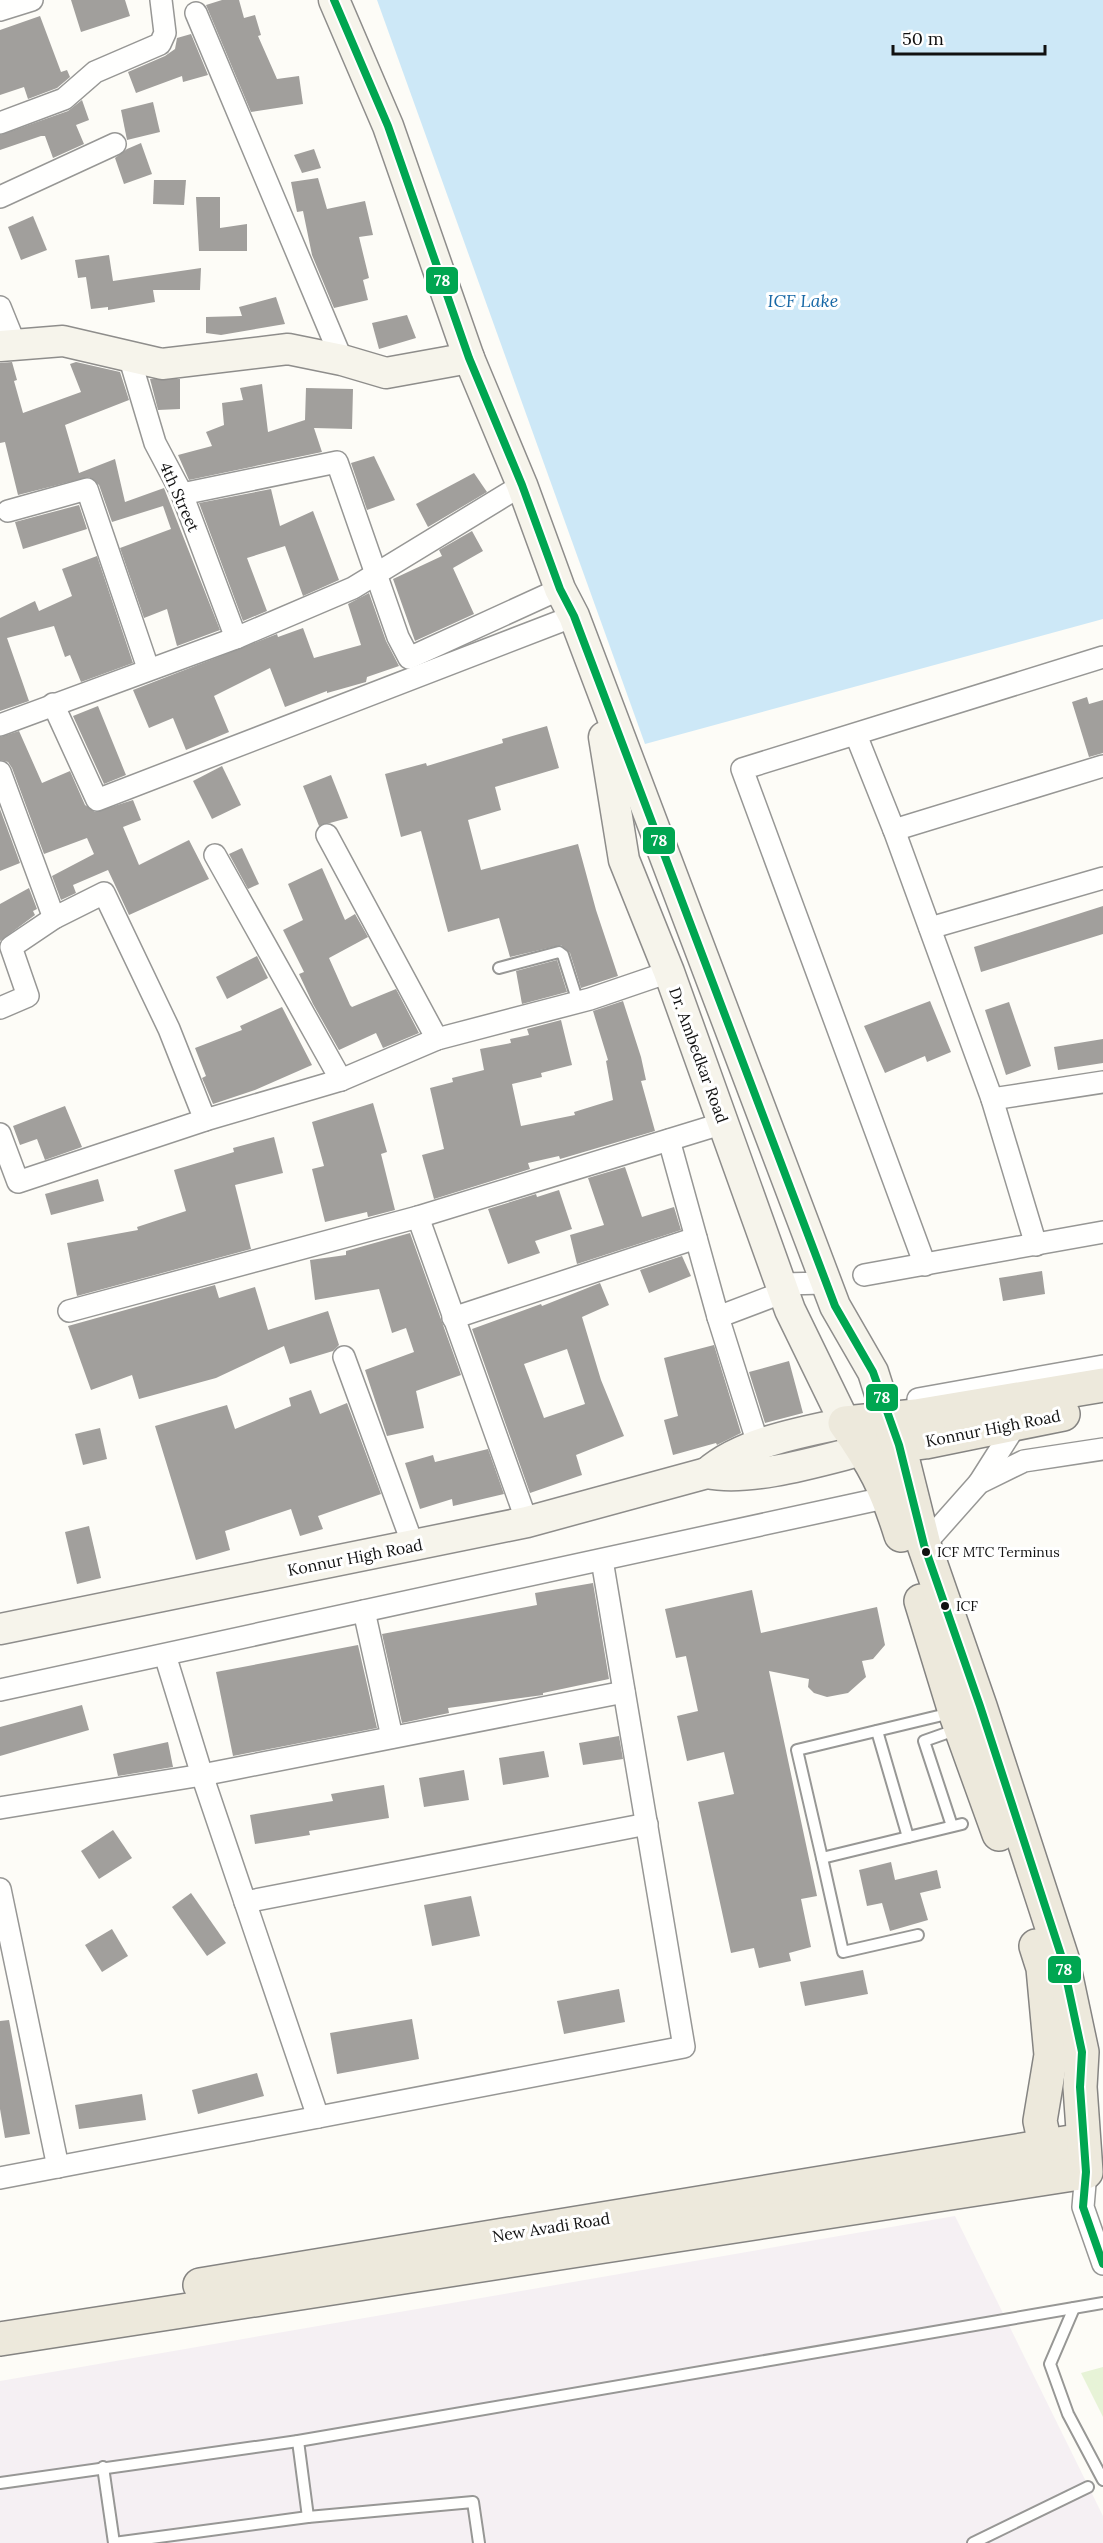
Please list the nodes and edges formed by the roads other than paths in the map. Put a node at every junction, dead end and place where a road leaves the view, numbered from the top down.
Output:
1 (32, 0) edge
2 (161, 0) edge
3 (334, 0) edge
4 (0, 10) edge
5 (196, 13) dead end
6 (0, 123) edge
7 (115, 144) dead end
8 (0, 197) edge
9 (0, 308) edge
10 (8, 345) edge
11 (129, 356) junction
12 (469, 358) junction
13 (342, 360) junction
14 (522, 485) junction
15 (182, 494) junction
16 (8, 511) dead end
17 (375, 573) junction
18 (560, 589) junction
19 (574, 616) junction
20 (236, 638) junction
21 (1103, 657) edge
22 (148, 668) junction
23 (594, 675) junction
24 (53, 704) junction
25 (0, 725) edge
26 (856, 735) junction
27 (1103, 766) edge
28 (0, 772) edge
29 (894, 830) junction
30 (327, 835) dead end
31 (215, 855) dead end
32 (1103, 878) edge
33 (54, 918) junction
34 (930, 928) junction
35 (499, 968) dead end
36 (669, 972) junction
37 (578, 1002) junction
38 (0, 1008) edge
39 (437, 1039) junction
40 (341, 1080) junction
41 (1103, 1082) edge
42 (992, 1099) junction
43 (205, 1120) junction
44 (724, 1123) junction
45 (0, 1134) edge
46 (669, 1140) junction
47 (418, 1217) junction
48 (1103, 1232) edge
49 (696, 1238) junction
50 (1035, 1245) junction
51 (925, 1264) junction
52 (864, 1275) dead end
53 (826, 1283) junction
54 (783, 1288) junction
55 (69, 1311) dead end
56 (718, 1317) junction
57 (453, 1318) junction
58 (344, 1357) dead end
59 (1103, 1366) edge
60 (1103, 1384) edge
61 (1103, 1406) edge
62 (900, 1422) junction
63 (845, 1423) junction
64 (1017, 1423) junction
65 (759, 1447) junction
66 (1103, 1449) edge
67 (863, 1450) junction
68 (707, 1473) junction
69 (979, 1483) junction
70 (889, 1497) junction
71 (527, 1522) junction
72 (413, 1545) junction
73 (924, 1545) junction
74 (602, 1560) junction
75 (364, 1611) junction
76 (0, 1629) edge
77 (165, 1655) junction
78 (0, 1690) edge
79 (624, 1692) junction
80 (970, 1717) junction
81 (877, 1731) junction
82 (392, 1737) junction
83 (202, 1775) junction
84 (0, 1808) edge
85 (647, 1824) junction
86 (908, 1837) junction
87 (822, 1858) junction
88 (0, 1889) edge
89 (245, 1902) junction
90 (918, 1935) dead end
91 (318, 2117) junction
92 (1093, 2138) edge
93 (1046, 2145) junction
94 (58, 2168) junction
95 (1095, 2170) edge
96 (1052, 2177) junction
97 (0, 2178) edge
98 (1083, 2207) junction
99 (1103, 2264) edge
100 (1103, 2303) edge
101 (1074, 2308) junction
102 (0, 2319) edge
103 (0, 2339) edge
104 (298, 2441) junction
105 (103, 2467) junction
106 (1103, 2480) edge
107 (0, 2483) edge
108 (1088, 2487) dead end
109 (308, 2517) junction
110 (114, 2543) edge
111 (479, 2543) edge
112 (973, 2543) edge

1 - 4 street
2 - 6 street
3 - 12 main road, Dr. Ambedkar Road
5 - 13 street
7 - 8 street
9 - 10 street
10 - 11 main road
11 - 13 main road
11 - 15 street, 4th Street
12 - 13 main road
12 - 14 main road, Dr. Ambedkar Road
14 - 17 street
14 - 18 main road, Dr. Ambedkar Road
15 - 17 street
15 - 20 street, 4th Street
16 - 22 street
17 - 18 street
17 - 20 street
18 - 19 main road, Dr. Ambedkar Road
19 - 23 main road, Dr. Ambedkar Road
19 - 24 street
20 - 22 street
21 - 26 street
22 - 24 street
23 - 36 main road, Dr. Ambedkar Road
23 - 53 main road, Dr. Ambedkar Road
24 - 25 street
26 - 29 street
26 - 51 street
27 - 29 street
28 - 33 street
29 - 34 street
30 - 39 street
31 - 40 street
32 - 34 street
33 - 38 street
33 - 43 street
34 - 42 street
35 - 37 lane
36 - 37 street
36 - 44 main road, Dr. Ambedkar Road
37 - 39 street
39 - 40 street
40 - 43 street
41 - 42 street
42 - 50 street
43 - 45 street
44 - 46 street
44 - 54 main road, Dr. Ambedkar Road
46 - 47 street
46 - 49 street
47 - 55 street
47 - 57 street
48 - 50 street
49 - 56 street
49 - 57 street
50 - 51 street
51 - 52 street
53 - 54 street
53 - 62 main road, Dr. Ambedkar Road
54 - 56 street
54 - 63 main road, Dr. Ambedkar Road
56 - 65 street
57 - 71 street
58 - 72 street
59 - 62 street
60 - 62 main road
61 - 64 main road, Konnur High Road
62 - 63 main road
62 - 64 main road, Konnur High Road
62 - 67 main road, Konnur High Road
62 - 73 main road
63 - 65 main road, Konnur High Road
63 - 67 main road
64 - 69 street
65 - 68 main road, Konnur High Road
66 - 69 street
67 - 68 main road, Konnur High Road
67 - 70 main road
68 - 71 main road, Konnur High Road
69 - 73 street
70 - 74 street
70 - 80 main road
71 - 72 main road, Konnur High Road
72 - 76 main road, Konnur High Road
73 - 80 main road
74 - 75 street
74 - 79 street
75 - 77 street
75 - 82 street
77 - 78 street
77 - 83 street
79 - 82 street
79 - 85 street
80 - 81 lane
80 - 86 lane
80 - 92 main road
80 - 93 main road
81 - 86 lane
81 - 87 lane
82 - 83 street
83 - 84 street
83 - 89 street
85 - 89 street
85 - 91 street
86 - 87 lane
87 - 90 lane
88 - 94 street
89 - 91 street
91 - 94 street
92 - 93 main road, New Avadi Road
92 - 95 main road
93 - 96 main road
93 - 102 main road, New Avadi Road
94 - 97 street
95 - 96 main road, New Avadi Road
95 - 98 street
96 - 98 street
96 - 103 main road, New Avadi Road
98 - 99 street
100 - 101 lane
101 - 104 lane
101 - 106 lane
104 - 105 lane
104 - 109 lane
105 - 107 lane
105 - 110 lane
108 - 112 lane
109 - 110 lane
109 - 111 lane

